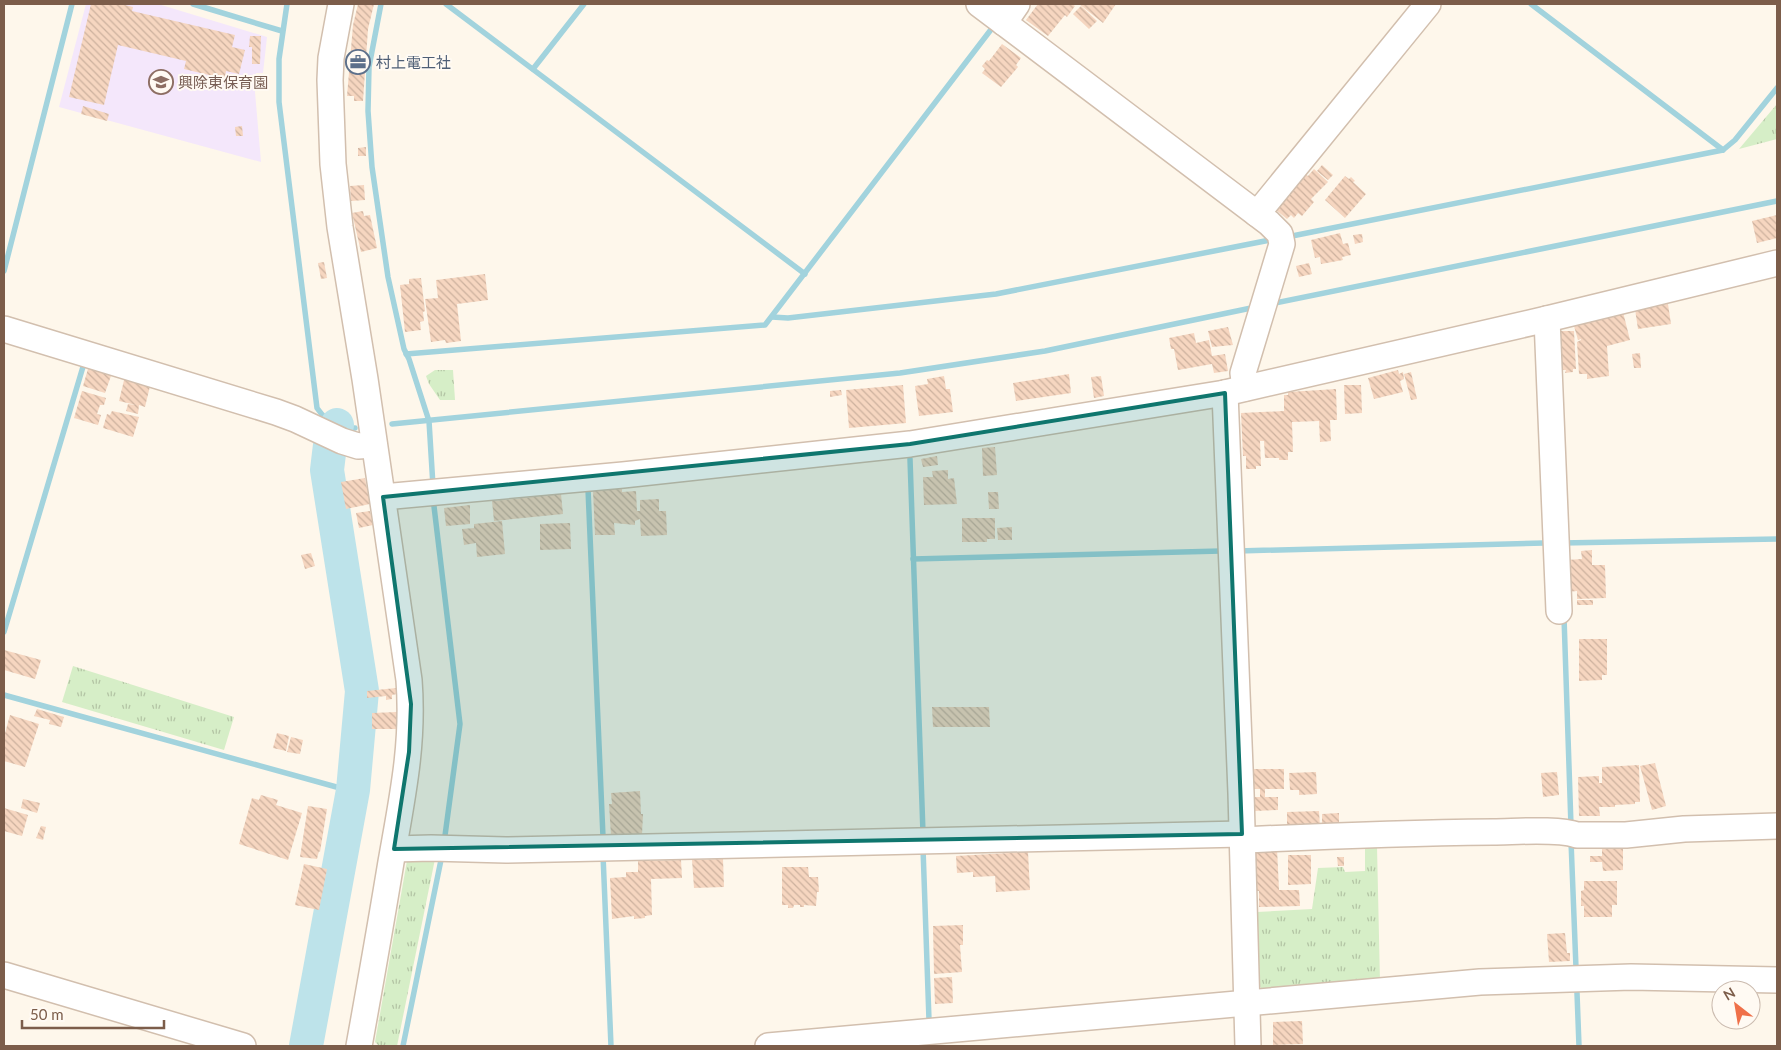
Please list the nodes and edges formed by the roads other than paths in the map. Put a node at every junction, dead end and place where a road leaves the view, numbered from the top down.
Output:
1 (341, 4) edge
2 (1428, 4) edge
3 (999, 14) edge
4 (1257, 214) junction
5 (1777, 263) edge
6 (1547, 319) junction
7 (4, 329) edge
8 (1235, 390) junction
9 (374, 445) junction
10 (383, 497) junction
11 (1559, 611) dead end
12 (1777, 826) edge
13 (1242, 837) junction
14 (394, 849) junction
15 (4, 975) edge
16 (1777, 980) edge
17 (1247, 1003) junction
18 (243, 1046) edge
19 (359, 1046) edge
20 (768, 1046) edge
21 (1248, 1046) edge

1 - 9 street
2 - 4 street
3 - 4 street
4 - 8 street
5 - 6 street
6 - 8 street
6 - 11 street
7 - 9 street
8 - 10 street
8 - 13 street
9 - 10 street
10 - 14 street
12 - 13 street
13 - 14 street
13 - 17 street
14 - 19 street
15 - 18 street
16 - 17 street
17 - 20 street
17 - 21 street

